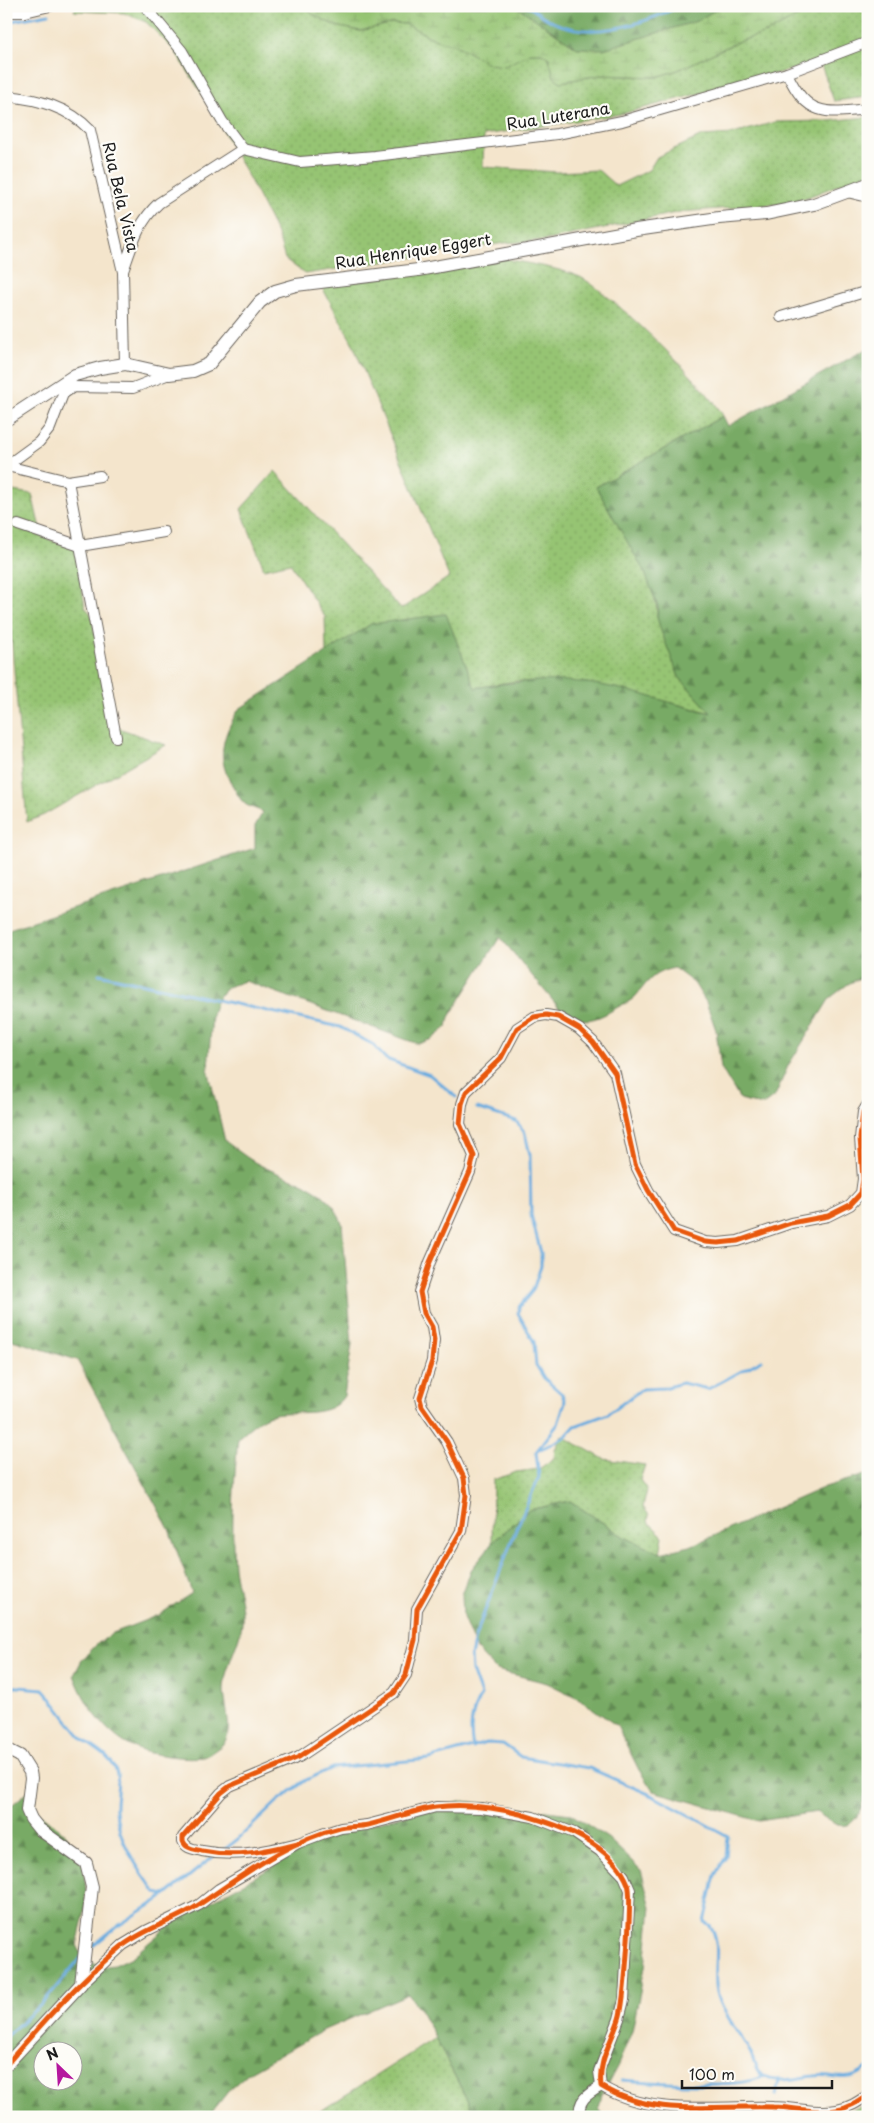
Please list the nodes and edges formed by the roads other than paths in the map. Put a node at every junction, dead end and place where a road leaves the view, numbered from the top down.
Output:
1 (50, 6) edge
2 (145, 6) edge
3 (6, 12) edge
4 (868, 42) edge
5 (787, 73) junction
6 (6, 96) edge
7 (868, 109) edge
8 (243, 149) junction
9 (868, 184) edge
10 (847, 192) junction
11 (868, 198) edge
12 (122, 272) junction
13 (868, 291) edge
14 (781, 317) dead end
15 (125, 364) junction
16 (169, 374) junction
17 (6, 420) edge
18 (7, 466) edge
19 (100, 476) dead end
20 (68, 481) junction
21 (18, 525) dead end
22 (164, 532) dead end
23 (80, 546) junction
24 (116, 737) dead end
25 (868, 1104) edge
26 (6, 1749) edge
27 (298, 1843) junction
28 (80, 1984) junction
29 (6, 2064) edge
30 (601, 2086) junction
31 (868, 2095) edge
32 (580, 2117) edge

1 - 3 street
2 - 8 street
4 - 5 street, Rua Luterana
5 - 7 street
5 - 8 street, Rua Luterana
6 - 12 street, Rua Bela Vista
8 - 12 street
9 - 10 street, Rua Henrique Eggert
10 - 11 street
10 - 16 street, Rua Henrique Eggert
12 - 15 street, Rua Bela Vista
13 - 14 street
15 - 16 street, Rua Henrique Eggert
15 - 17 street, Rua Henrique Eggert
16 - 18 street
18 - 20 street
19 - 20 street
20 - 23 street
21 - 23 street
22 - 23 street
23 - 24 street
25 - 27 street
26 - 28 street
27 - 28 street
27 - 30 street
28 - 29 street
30 - 31 street
30 - 32 street

